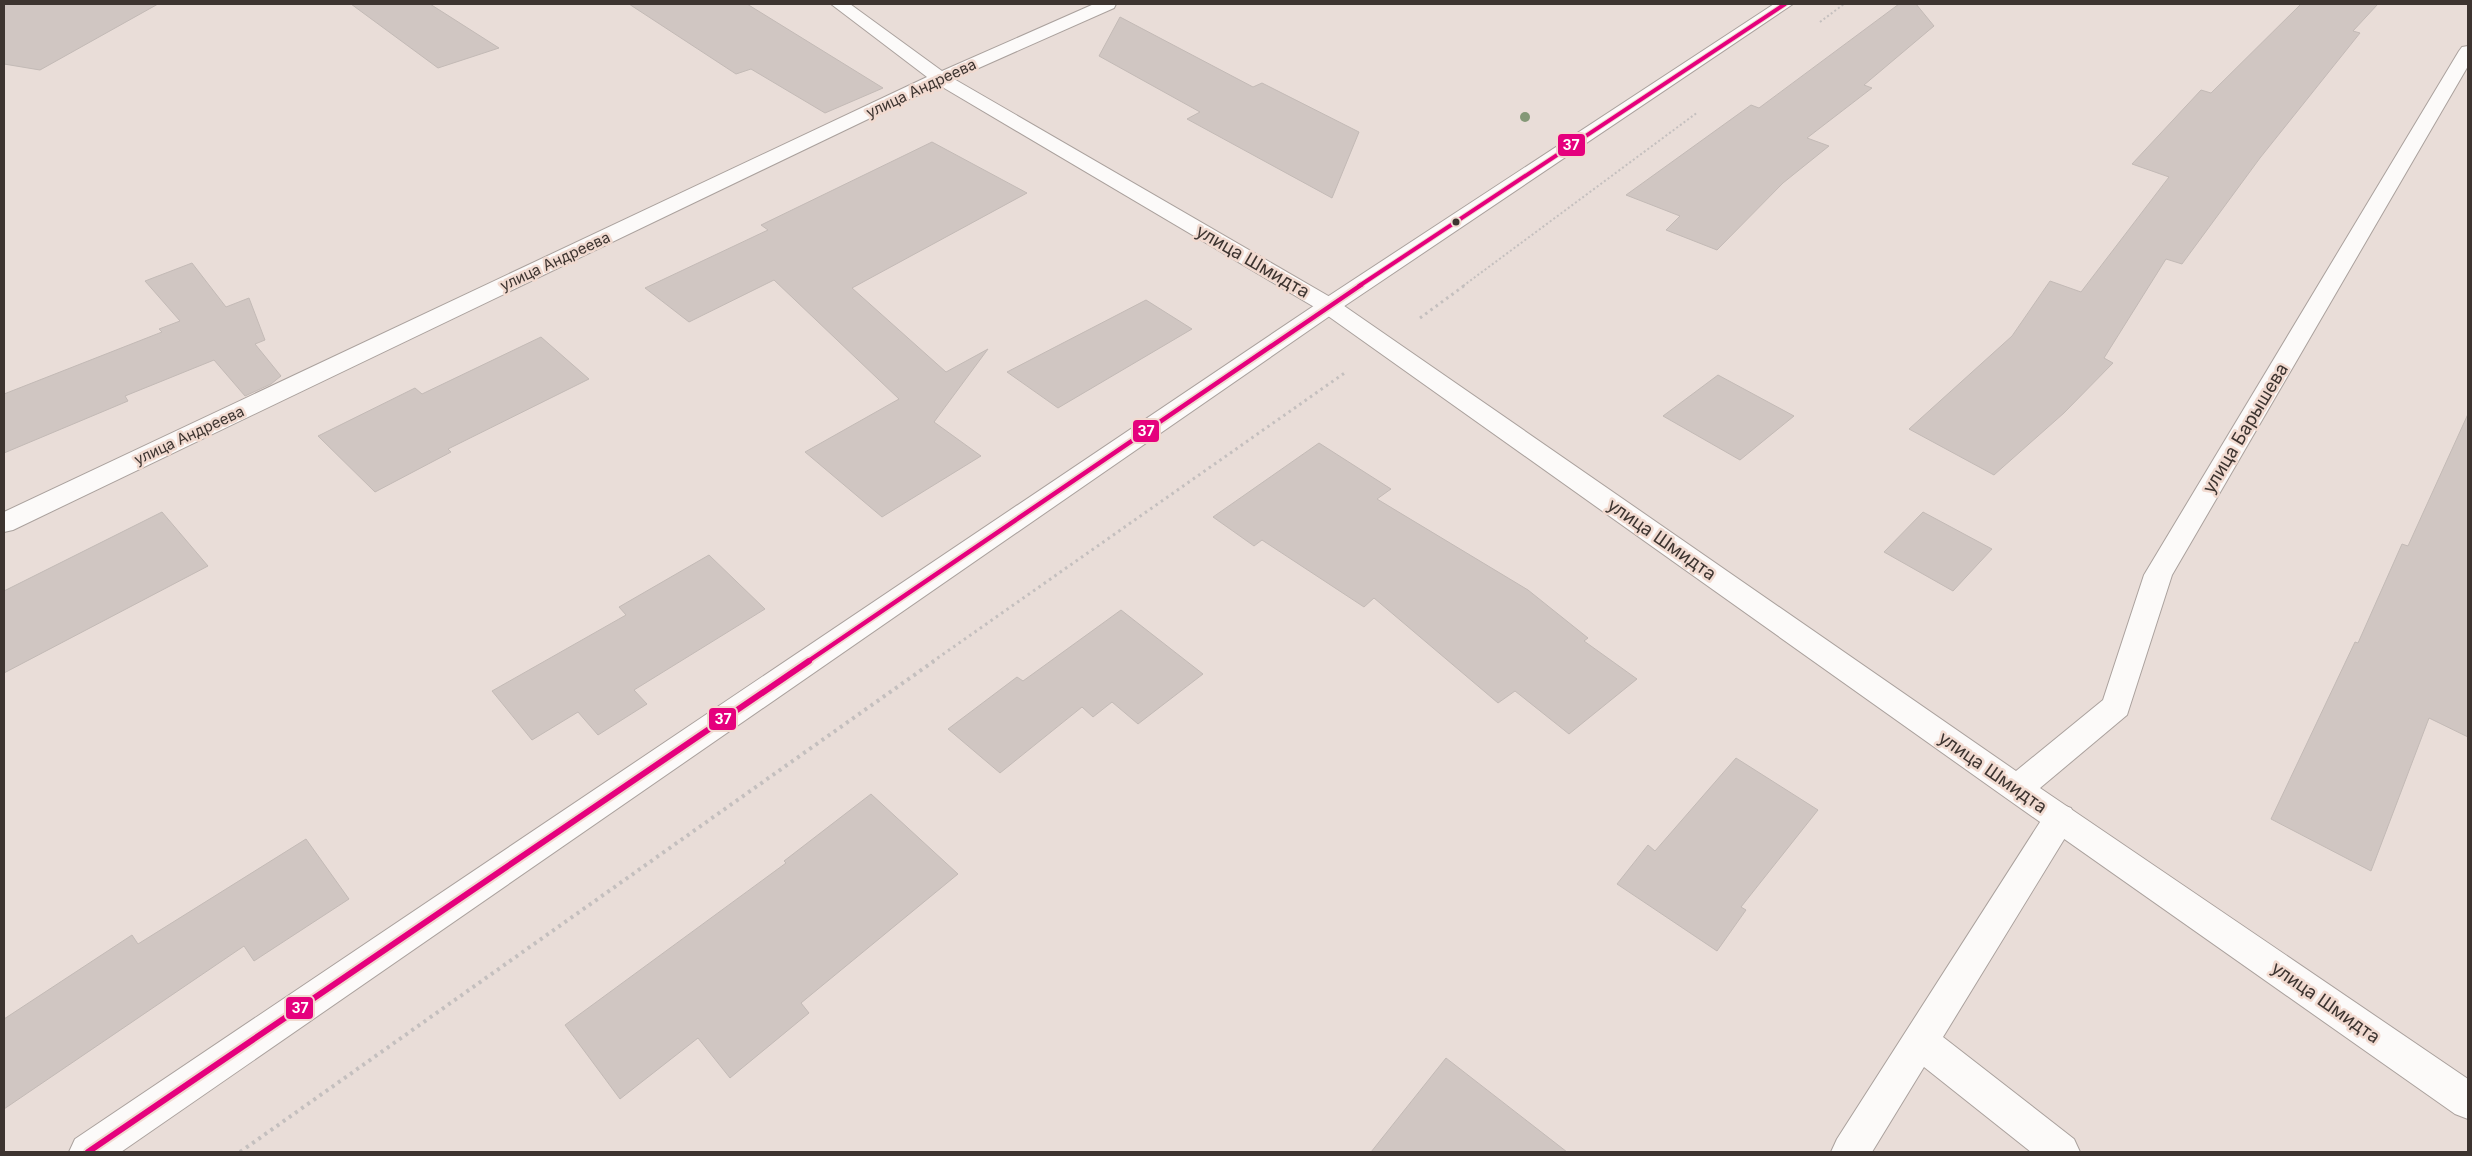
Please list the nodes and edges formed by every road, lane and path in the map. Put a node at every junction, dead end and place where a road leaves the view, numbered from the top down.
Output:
1 (839, 4) edge
2 (1108, 4) edge
3 (1785, 4) edge
4 (1844, 4) edge
5 (1812, 27) dead end
6 (2468, 52) edge
7 (940, 78) junction
8 (1702, 110) dead end
9 (1329, 306) junction
10 (1385, 345) junction
11 (4, 522) edge
12 (2017, 788) junction
13 (2060, 818) junction
14 (1920, 1041) junction
15 (2468, 1100) edge
16 (88, 1152) edge
17 (240, 1152) edge
18 (1850, 1152) edge
19 (2061, 1152) edge

1 - 7 street, улица Шмидта
2 - 7 street, улица Андреева
3 - 9 street
4 - 5 path
6 - 12 street, улица Барышева
7 - 9 street, улица Шмидта
7 - 11 street, улица Андреева
8 - 10 path
9 - 10 street, улица Шмидта
9 - 16 street
10 - 12 street, улица Шмидта
10 - 17 path
12 - 13 street, улица Шмидта
13 - 14 street
13 - 15 street, улица Шмидта
14 - 18 street
14 - 19 street

